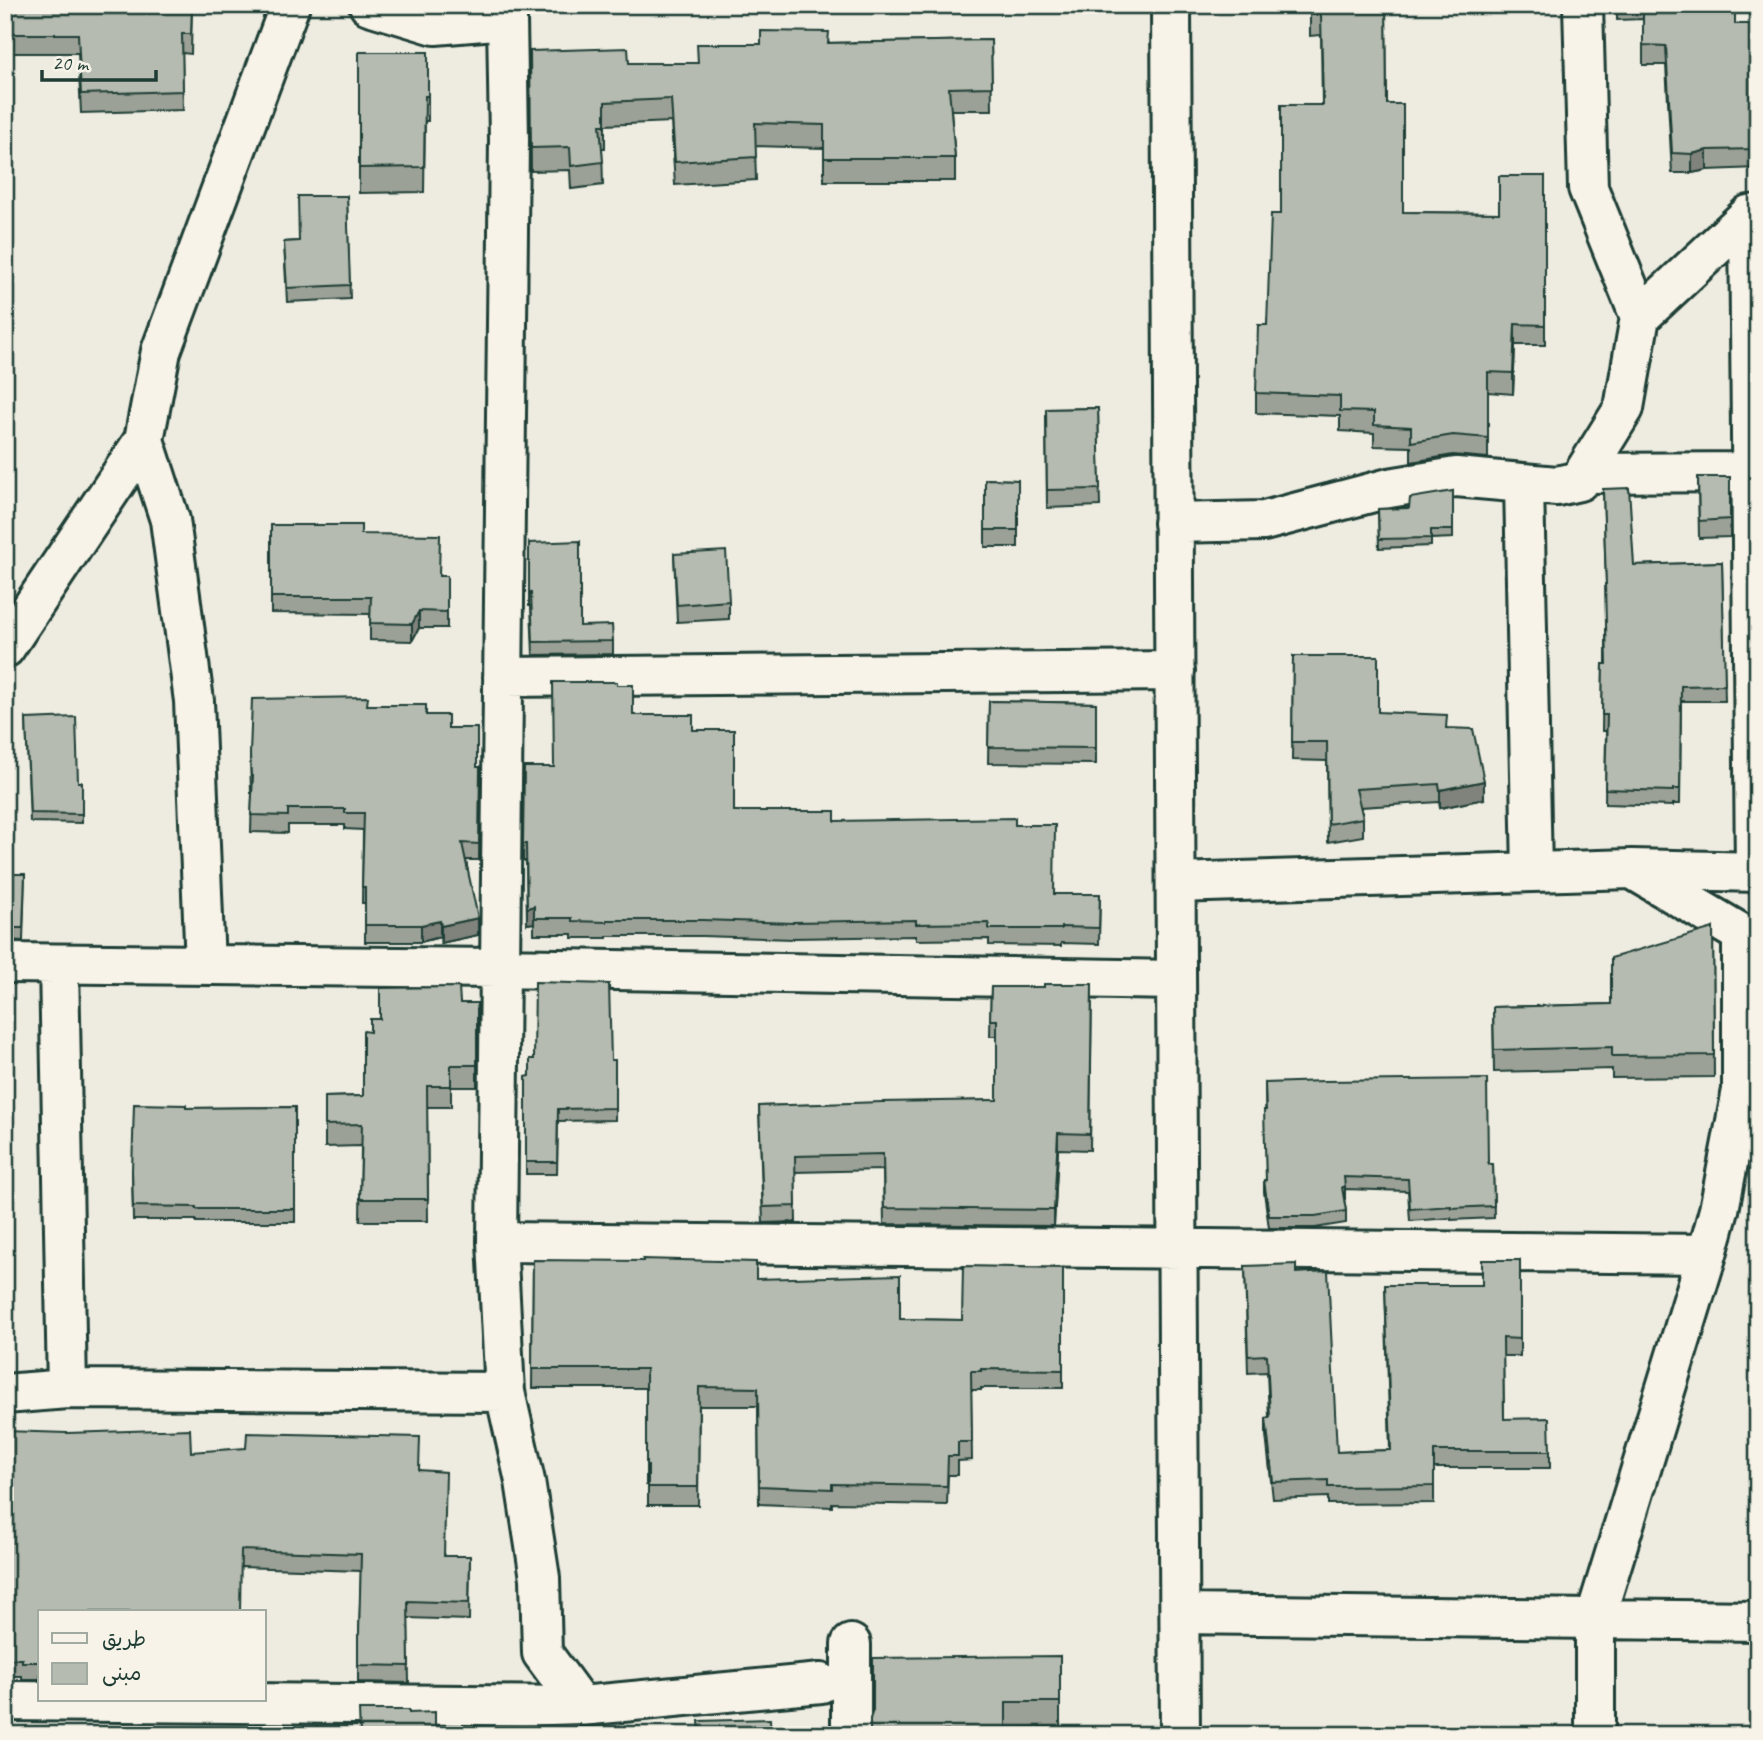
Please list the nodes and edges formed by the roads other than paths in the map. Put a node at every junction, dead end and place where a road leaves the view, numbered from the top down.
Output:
1 (290, 5) edge
2 (369, 5) edge
3 (1171, 5) edge
4 (1583, 5) edge
5 (1753, 215) edge
6 (1640, 317) junction
7 (144, 440) junction
8 (1751, 472) junction
9 (1584, 473) junction
10 (1524, 484) junction
11 (1174, 523) junction
12 (1755, 623) edge
13 (5, 648) edge
14 (1175, 671) junction
15 (503, 677) junction
16 (1632, 869) junction
17 (1531, 872) junction
18 (1756, 872) edge
19 (1176, 883) junction
20 (5, 963) edge
21 (59, 964) junction
22 (205, 965) junction
23 (499, 968) junction
24 (1176, 979) junction
25 (497, 1242) junction
26 (1177, 1248) junction
27 (1707, 1254) junction
28 (67, 1389) junction
29 (505, 1392) junction
30 (5, 1394) edge
31 (1180, 1614) junction
32 (1595, 1619) junction
33 (1758, 1621) edge
34 (850, 1644) dead end
35 (821, 1683) dead end
36 (5, 1701) edge
37 (38, 1701) edge
38 (120, 1702) edge
39 (581, 1706) junction
40 (851, 1735) edge
41 (1180, 1735) edge
42 (1595, 1735) edge

1 - 7 street
2 - 15 street
3 - 11 street
4 - 6 street
5 - 6 street
5 - 8 street
6 - 9 street
7 - 13 street
7 - 22 street
8 - 9 street
8 - 12 street
9 - 10 street
10 - 11 street
10 - 17 street
11 - 14 street
12 - 18 street
14 - 15 street
14 - 19 street
15 - 23 street
16 - 17 street
16 - 18 street
16 - 27 street
17 - 19 street
19 - 24 street
20 - 21 street
21 - 22 street
21 - 28 street
22 - 23 street
23 - 24 street
23 - 25 street
24 - 26 street
25 - 26 street
25 - 29 street
26 - 27 street
26 - 31 street
27 - 32 street
28 - 29 street
28 - 30 street
29 - 39 street
31 - 32 street
31 - 41 street
32 - 33 street
32 - 42 street
34 - 40 street
35 - 39 street
36 - 37 street
38 - 39 street

